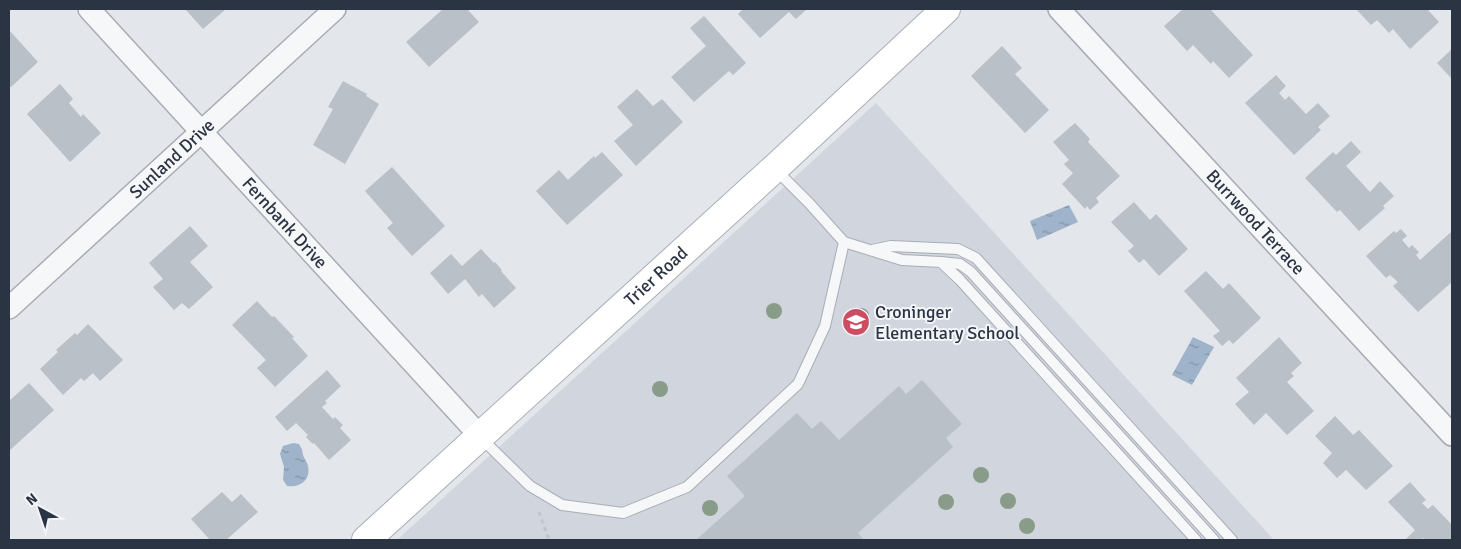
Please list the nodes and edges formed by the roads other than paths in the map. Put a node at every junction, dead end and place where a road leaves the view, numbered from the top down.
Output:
1 (90, 9) edge
2 (335, 9) edge
3 (946, 9) edge
4 (1058, 9) edge
5 (201, 131) junction
6 (775, 168) junction
7 (844, 242) junction
8 (871, 251) junction
9 (941, 262) junction
10 (9, 308) edge
11 (1452, 435) edge
12 (480, 436) junction
13 (366, 540) edge
14 (1196, 540) edge
15 (1214, 540) edge
16 (1232, 540) edge

1 - 5 street, Fernbank Drive
2 - 5 street, Sunland Drive
3 - 6 street, Trier Road
4 - 11 street, Burrwood Terrace
5 - 10 street, Sunland Drive
5 - 12 street, Fernbank Drive
6 - 7 lane
6 - 12 street, Trier Road
7 - 8 lane
7 - 12 lane
8 - 9 lane
8 - 16 lane
9 - 14 lane
9 - 15 lane
12 - 13 street, Trier Road

